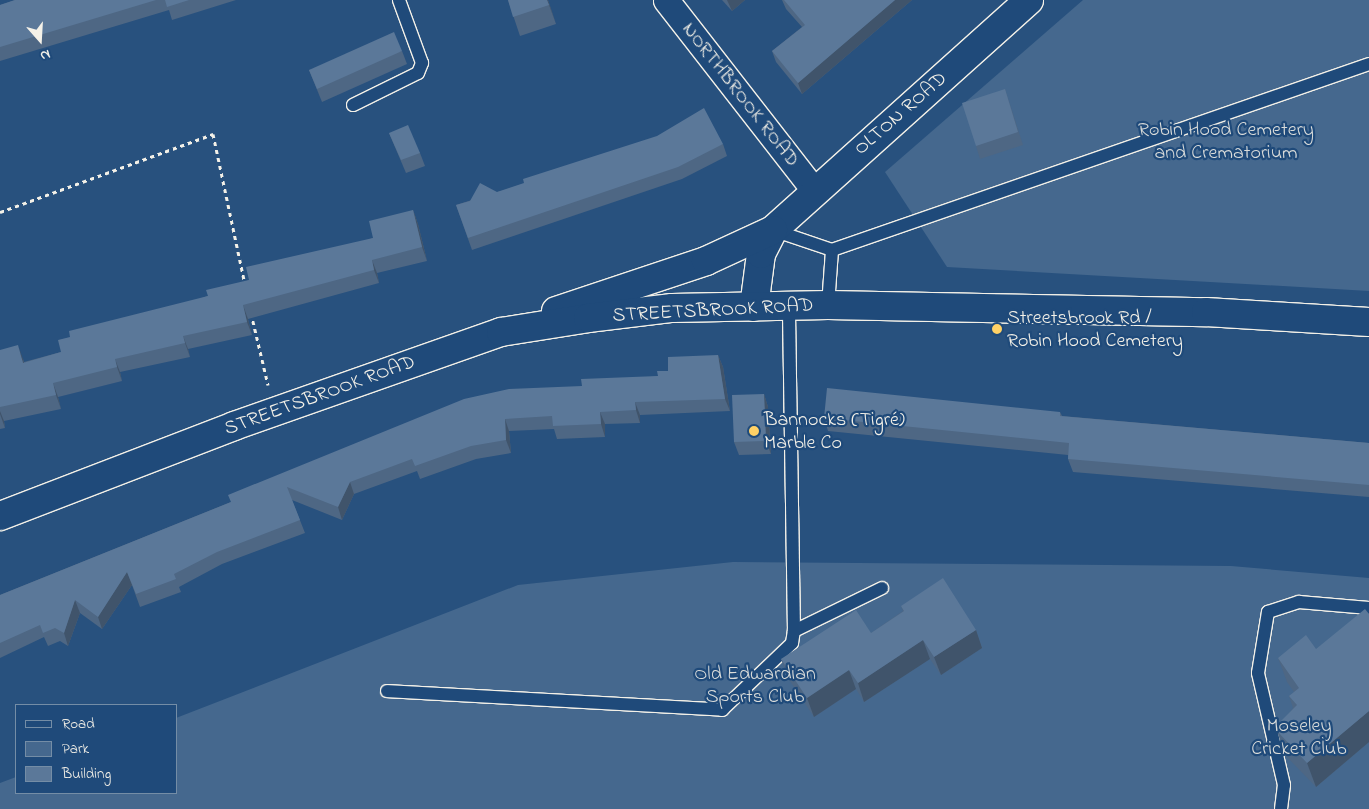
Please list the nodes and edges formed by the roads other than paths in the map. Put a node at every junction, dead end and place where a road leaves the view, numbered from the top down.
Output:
1 (398, 0) edge
2 (666, 0) edge
3 (1029, 0) edge
4 (1369, 64) edge
5 (353, 105) dead end
6 (814, 190) junction
7 (773, 230) junction
8 (832, 250) junction
9 (828, 305) junction
10 (789, 306) junction
11 (754, 307) junction
12 (1369, 322) edge
13 (501, 332) junction
14 (0, 516) edge
15 (882, 588) dead end
16 (1369, 608) edge
17 (794, 631) junction
18 (387, 691) dead end
19 (1281, 809) edge

1 - 5 lane
2 - 6 street, NORTHBROOK ROAD
3 - 6 main road, OLTON ROAD
4 - 8 lane
6 - 7 main road, OLTON ROAD
7 - 8 lane
7 - 11 main road, OLTON ROAD
7 - 13 main road, OLTON ROAD
8 - 9 lane
9 - 10 main road, STREETSBROOK ROAD
9 - 12 main road, STREETSBROOK ROAD
10 - 11 main road, STREETSBROOK ROAD
10 - 17 lane
11 - 13 main road, STREETSBROOK ROAD
13 - 14 main road, STREETSBROOK ROAD
15 - 17 lane
16 - 19 lane
17 - 18 lane

